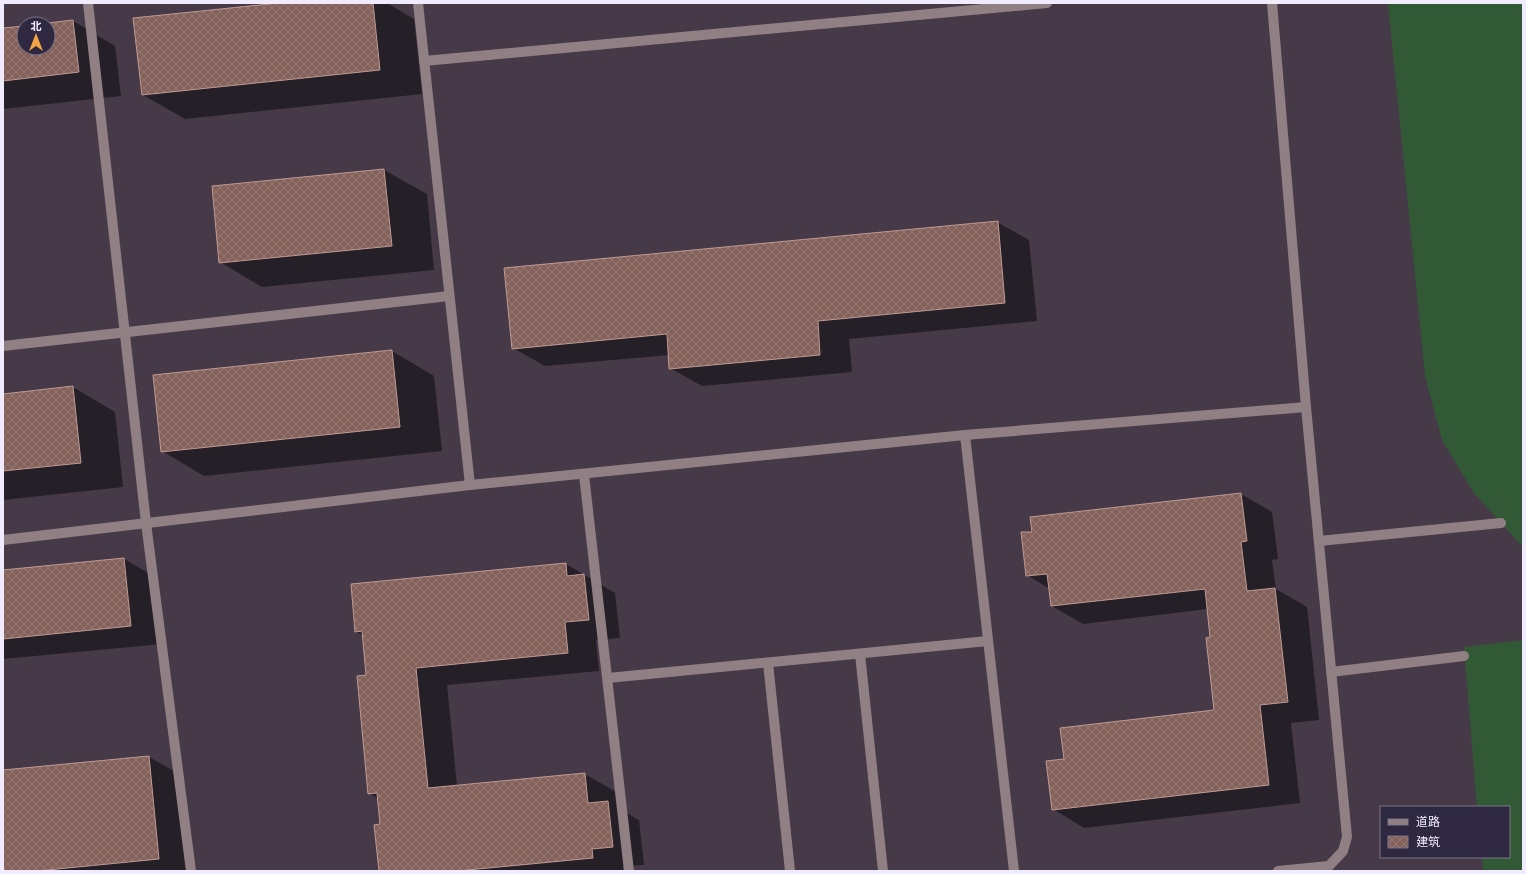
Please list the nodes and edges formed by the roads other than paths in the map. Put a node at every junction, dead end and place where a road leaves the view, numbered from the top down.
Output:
1 (88, 3) edge
2 (418, 3) edge
3 (1047, 3) edge
4 (1272, 3) edge
5 (424, 61) junction
6 (450, 296) junction
7 (124, 332) junction
8 (3, 346) edge
9 (1306, 407) junction
10 (965, 435) junction
11 (584, 475) junction
12 (470, 485) junction
13 (1501, 523) dead end
14 (146, 524) junction
15 (3, 540) edge
16 (1318, 540) junction
17 (988, 641) junction
18 (860, 654) junction
19 (1464, 656) dead end
20 (768, 663) junction
21 (1331, 672) junction
22 (608, 678) junction
23 (191, 871) edge
24 (629, 871) edge
25 (790, 871) edge
26 (883, 871) edge
27 (1014, 871) edge
28 (1278, 871) edge

1 - 7 lane
2 - 5 lane
3 - 5 lane
4 - 9 lane
5 - 6 lane
6 - 7 lane
6 - 12 lane
7 - 8 lane
7 - 14 lane
9 - 10 lane
9 - 16 lane
10 - 11 lane
10 - 17 lane
11 - 12 lane
11 - 22 lane
12 - 14 lane
13 - 16 lane
14 - 15 lane
14 - 23 lane
16 - 21 lane
17 - 18 lane
17 - 27 lane
18 - 20 lane
18 - 26 lane
19 - 21 lane
20 - 22 lane
20 - 25 lane
21 - 28 lane
22 - 24 lane

